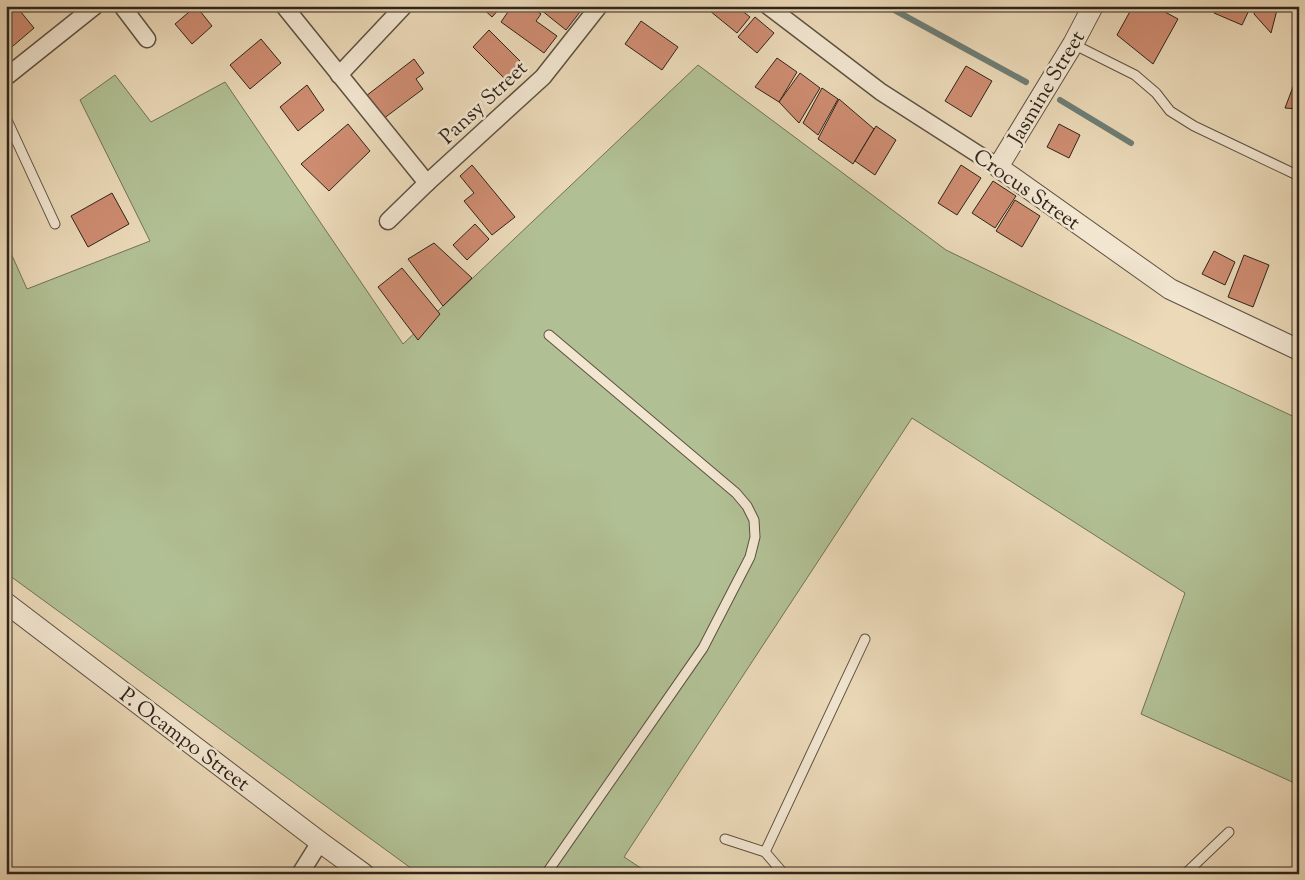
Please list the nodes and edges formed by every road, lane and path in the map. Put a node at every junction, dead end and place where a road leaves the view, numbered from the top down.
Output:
1 (95, 6) edge
2 (122, 6) edge
3 (284, 6) edge
4 (404, 6) edge
5 (599, 6) edge
6 (768, 6) edge
7 (1092, 6) edge
8 (147, 39) dead end
9 (1073, 44) junction
10 (339, 75) junction
11 (6, 77) edge
12 (6, 118) edge
13 (998, 167) junction
14 (1299, 176) edge
15 (427, 182) junction
16 (388, 221) dead end
17 (56, 224) dead end
18 (549, 335) dead end
19 (1299, 350) edge
20 (6, 603) edge
21 (865, 639) dead end
22 (1229, 832) dead end
23 (725, 839) dead end
24 (320, 842) junction
25 (765, 852) junction
26 (300, 874) edge
27 (364, 874) edge
28 (546, 874) edge
29 (784, 874) edge
30 (1186, 874) edge

1 - 11 street
2 - 8 street
3 - 10 street
4 - 10 street
5 - 15 street, Pansy Street
6 - 13 street, Crocus Street
7 - 9 street, Jasmine Street
9 - 13 street, Jasmine Street
9 - 14 lane
10 - 15 street
12 - 17 lane
13 - 19 street, Crocus Street
15 - 16 street, Pansy Street
18 - 28 lane
20 - 24 street, P. Ocampo Street
21 - 25 lane
22 - 30 lane
23 - 25 lane
24 - 26 street
24 - 27 street, P. Ocampo Street
25 - 29 lane

